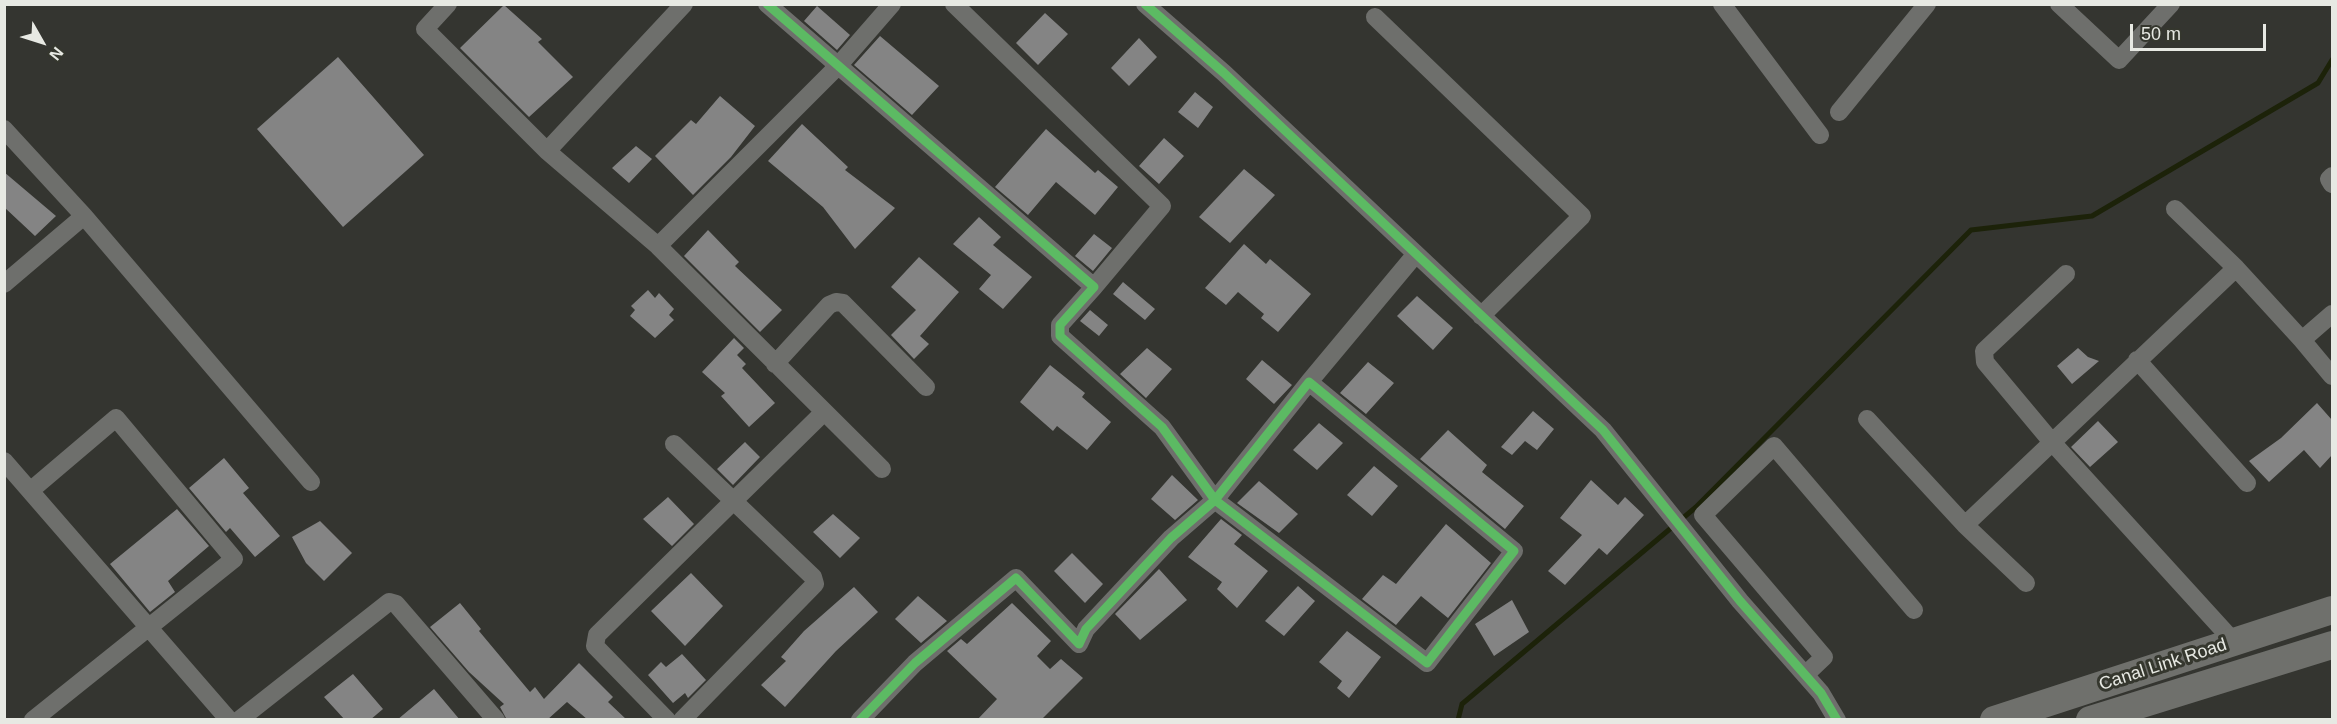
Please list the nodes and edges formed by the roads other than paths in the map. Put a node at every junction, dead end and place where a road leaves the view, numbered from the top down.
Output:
1 (448, 4) edge
2 (684, 4) edge
3 (767, 4) edge
4 (892, 4) edge
5 (954, 4) edge
6 (1145, 4) edge
7 (1722, 4) edge
8 (1927, 4) edge
9 (2059, 4) edge
10 (2171, 4) edge
11 (1375, 17) dead end
12 (838, 66) junction
13 (1839, 112) dead end
14 (4, 129) edge
15 (1820, 135) dead end
16 (547, 152) junction
17 (2332, 176) edge
18 (2332, 184) edge
19 (2175, 209) dead end
20 (84, 216) junction
21 (658, 246) junction
22 (1415, 255) junction
23 (2236, 268) junction
24 (2067, 274) dead end
25 (4, 284) edge
26 (1094, 287) junction
27 (2332, 314) edge
28 (1481, 316) junction
29 (2302, 340) junction
30 (2137, 360) junction
31 (775, 364) junction
32 (2332, 376) edge
33 (1309, 382) junction
34 (926, 387) dead end
35 (824, 413) junction
36 (1867, 419) dead end
37 (2051, 441) junction
38 (674, 444) dead end
39 (4, 461) edge
40 (882, 470) dead end
41 (311, 482) dead end
42 (2247, 483) dead end
43 (30, 491) junction
44 (1215, 500) junction
45 (735, 503) junction
46 (1965, 525) junction
47 (1714, 529) junction
48 (1696, 545) junction
49 (2026, 583) dead end
50 (1914, 610) dead end
51 (2332, 610) edge
52 (148, 627) junction
53 (2235, 643) junction
54 (2332, 645) edge
55 (1805, 675) junction
56 (33, 720) edge
57 (229, 720) edge
58 (239, 720) edge
59 (496, 720) edge
60 (667, 720) edge
61 (682, 720) edge
62 (860, 720) edge
63 (1837, 720) edge
64 (1994, 720) edge
65 (2090, 720) edge

1 - 16 street
2 - 16 street
3 - 12 street
4 - 12 street
5 - 26 street
6 - 22 street
7 - 15 street
8 - 13 street
9 - 10 street
11 - 28 street
12 - 21 street
12 - 26 street
14 - 20 street
16 - 21 street
17 - 18 street
19 - 23 street
20 - 25 street
20 - 41 street
21 - 31 street
22 - 28 street
22 - 33 street
23 - 29 street
23 - 30 street
24 - 37 street
26 - 44 street
27 - 29 street
28 - 48 street
29 - 32 street
30 - 37 street
30 - 42 street
31 - 34 street
31 - 35 street
33 - 44 street
33 - 44 street
35 - 40 street
35 - 45 street
36 - 46 street
37 - 46 street
37 - 53 street
38 - 45 street
39 - 43 street
43 - 52 street
43 - 52 street
44 - 62 street
45 - 60 street
45 - 61 street
46 - 49 street
47 - 48 street
47 - 50 street
47 - 55 street
48 - 55 street
51 - 53 main road, Canal Link Road
52 - 56 street
52 - 57 street
53 - 64 main road, Canal Link Road
54 - 65 main road, Canal Link Road
55 - 63 street
58 - 59 street

